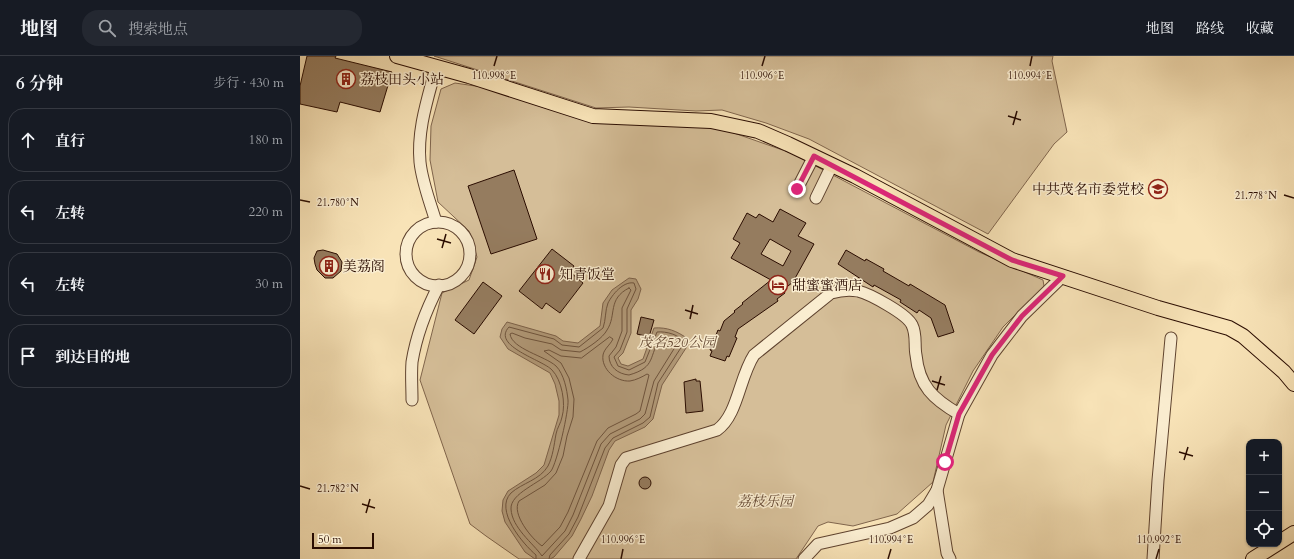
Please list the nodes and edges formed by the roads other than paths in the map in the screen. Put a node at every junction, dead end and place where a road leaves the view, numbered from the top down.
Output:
1 (396, 56) edge
2 (436, 67) junction
3 (814, 156) junction
4 (832, 165) junction
5 (797, 189) dead end
6 (816, 198) dead end
7 (436, 222) junction
8 (1063, 276) junction
9 (439, 286) junction
10 (1171, 338) dead end
11 (1294, 384) edge
12 (412, 400) dead end
13 (959, 414) junction
14 (937, 490) junction
15 (1294, 533) edge
16 (579, 559) edge
17 (804, 559) edge
18 (950, 559) edge
19 (1153, 559) edge
20 (1253, 559) edge

1 - 2 main road
2 - 3 main road
2 - 7 street
3 - 4 main road
3 - 5 street
4 - 6 street
4 - 8 main road
7 - 9 street
7 - 9 street
8 - 11 main road
8 - 13 street
9 - 12 street
10 - 19 street
13 - 14 street
13 - 16 street
14 - 17 street
14 - 18 street
15 - 20 main road

